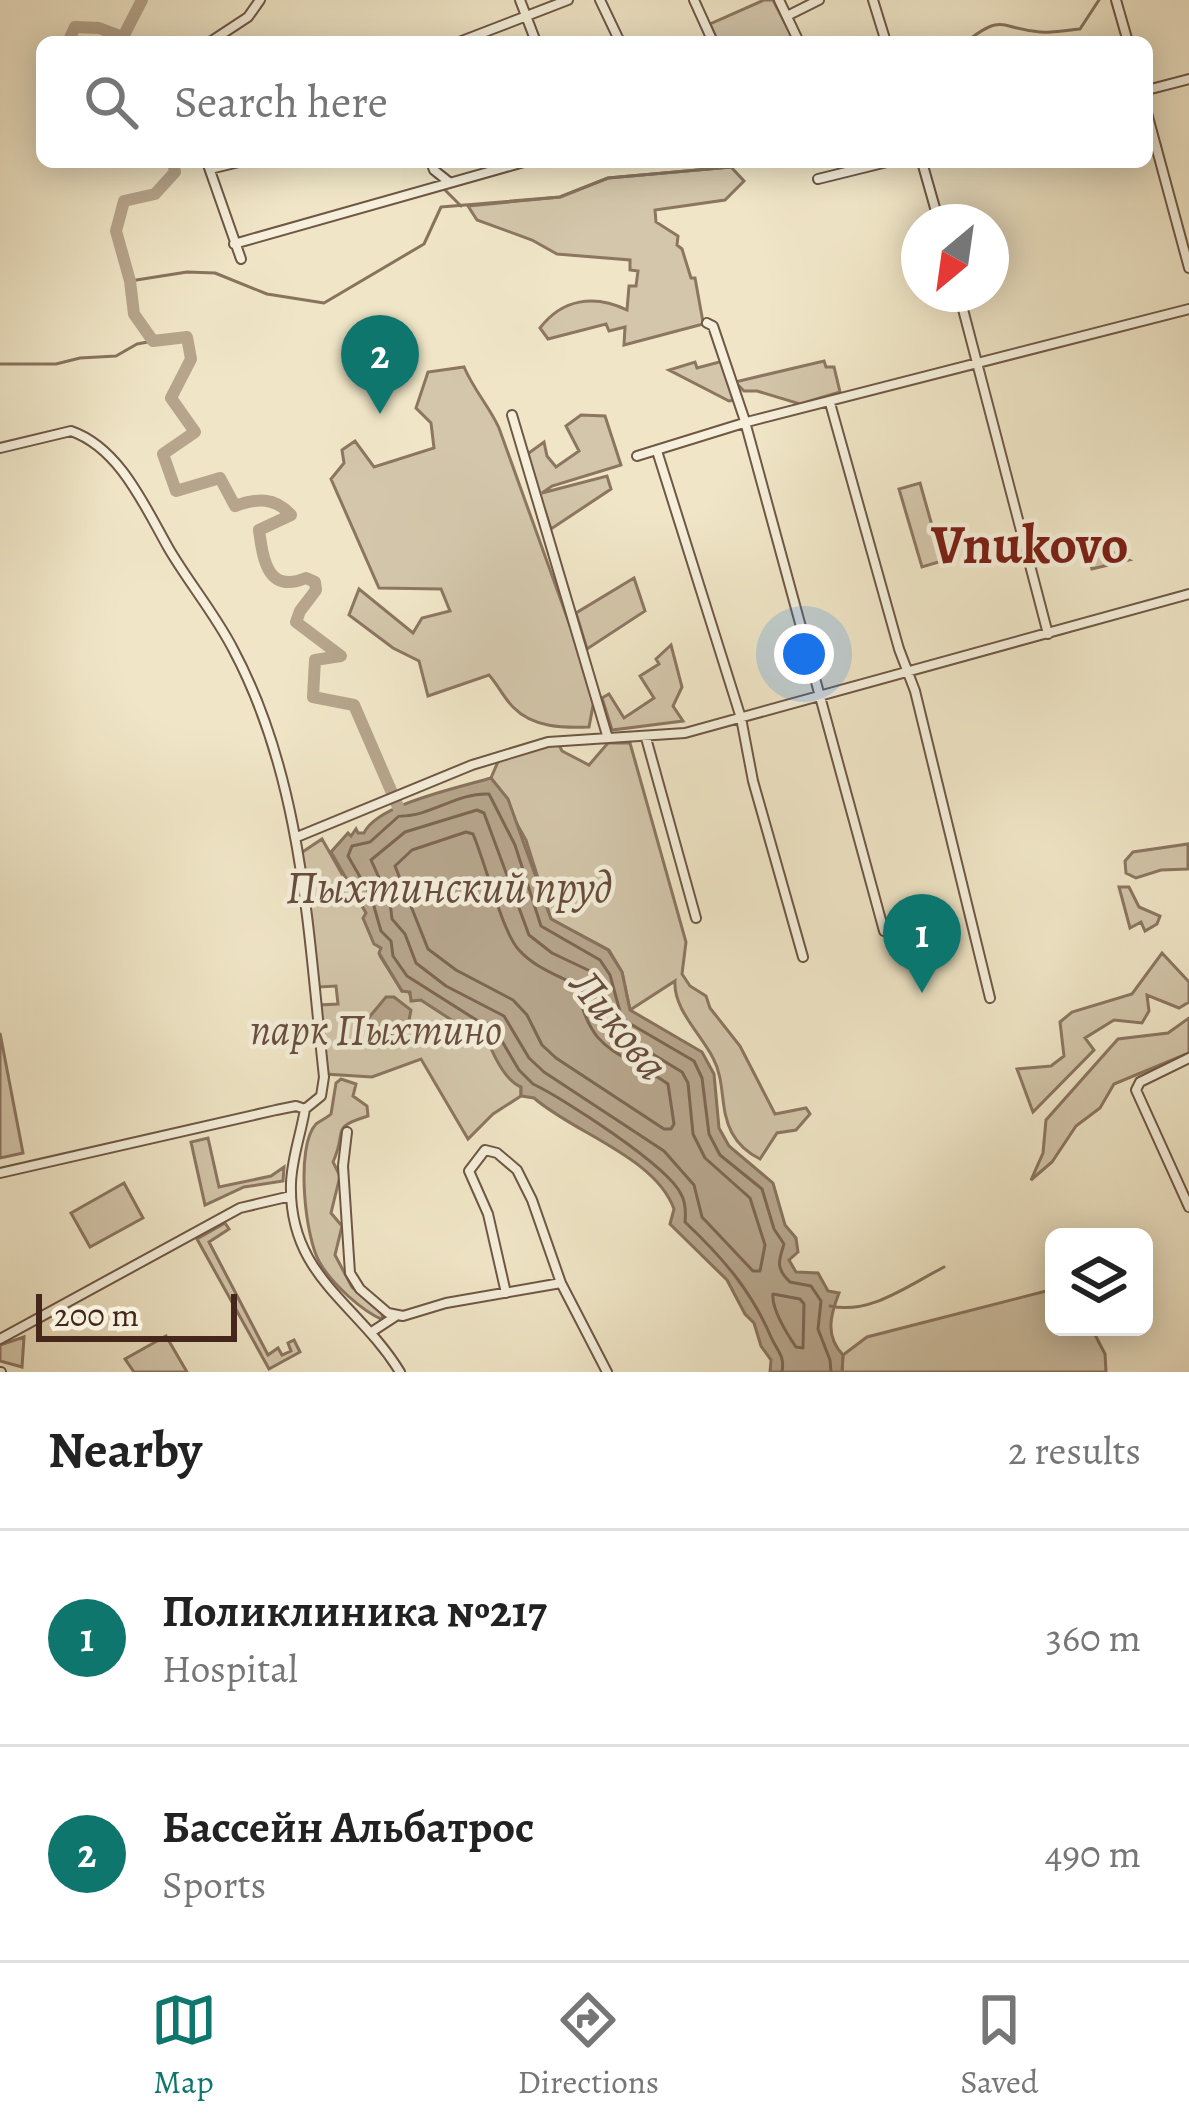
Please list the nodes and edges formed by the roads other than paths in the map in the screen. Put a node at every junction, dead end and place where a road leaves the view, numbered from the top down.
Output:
1 (260, 0) edge
2 (520, 0) edge
3 (568, 0) edge
4 (600, 0) edge
5 (694, 0) edge
6 (779, 0) edge
7 (819, 0) edge
8 (873, 0) edge
9 (1116, 0) edge
10 (529, 16) junction
11 (787, 16) junction
12 (219, 36) edge
13 (475, 36) edge
14 (534, 36) edge
15 (617, 36) edge
16 (710, 36) edge
17 (795, 36) edge
18 (884, 36) edge
19 (1126, 36) edge
20 (1189, 79) edge
21 (1153, 88) edge
22 (1153, 135) edge
23 (210, 168) edge
24 (433, 168) edge
25 (503, 168) edge
26 (863, 168) edge
27 (924, 168) edge
28 (818, 179) dead end
29 (450, 183) junction
30 (934, 204) edge
31 (234, 244) junction
32 (241, 259) dead end
33 (1189, 268) edge
34 (1189, 309) edge
35 (964, 312) edge
36 (706, 323) dead end
37 (978, 365) junction
38 (830, 404) junction
39 (512, 415) dead end
40 (744, 423) junction
41 (0, 448) edge
42 (657, 451) junction
43 (638, 456) dead end
44 (1189, 595) edge
45 (1048, 634) junction
46 (909, 672) junction
47 (822, 695) junction
48 (741, 718) junction
49 (607, 736) junction
50 (646, 738) junction
51 (297, 837) junction
52 (696, 918) dead end
53 (884, 931) dead end
54 (803, 957) dead end
55 (990, 998) dead end
56 (1189, 1058) edge
57 (305, 1109) junction
58 (347, 1132) dead end
59 (0, 1173) edge
60 (291, 1196) junction
61 (1189, 1207) edge
62 (561, 1283) junction
63 (506, 1293) junction
64 (396, 1316) junction
65 (373, 1331) junction
66 (0, 1339) edge
67 (400, 1372) edge
68 (608, 1372) edge

1 - 12 street
2 - 10 street
3 - 10 street
4 - 15 street
5 - 16 street
6 - 11 street
7 - 11 street
8 - 18 street
9 - 19 street
10 - 13 street
10 - 14 street
11 - 17 street
20 - 21 street
22 - 33 street
23 - 31 street
24 - 29 street
25 - 29 street
26 - 28 street
27 - 30 street
29 - 31 street
31 - 32 street
34 - 37 street
35 - 37 street
36 - 40 street
37 - 38 street
37 - 45 street
38 - 40 street
38 - 46 street
39 - 49 street
40 - 42 street
40 - 47 street
41 - 51 street
42 - 43 street
42 - 48 street
44 - 45 street
45 - 46 street
46 - 47 street
46 - 55 street
47 - 48 street
47 - 53 street
48 - 50 street
48 - 54 street
49 - 50 street
49 - 51 street
50 - 52 street
51 - 57 street
56 - 61 street
57 - 59 street
57 - 60 street
58 - 64 street
60 - 65 street
60 - 66 street
62 - 63 street
62 - 63 street
62 - 68 street
63 - 64 street
64 - 65 street
65 - 67 street

